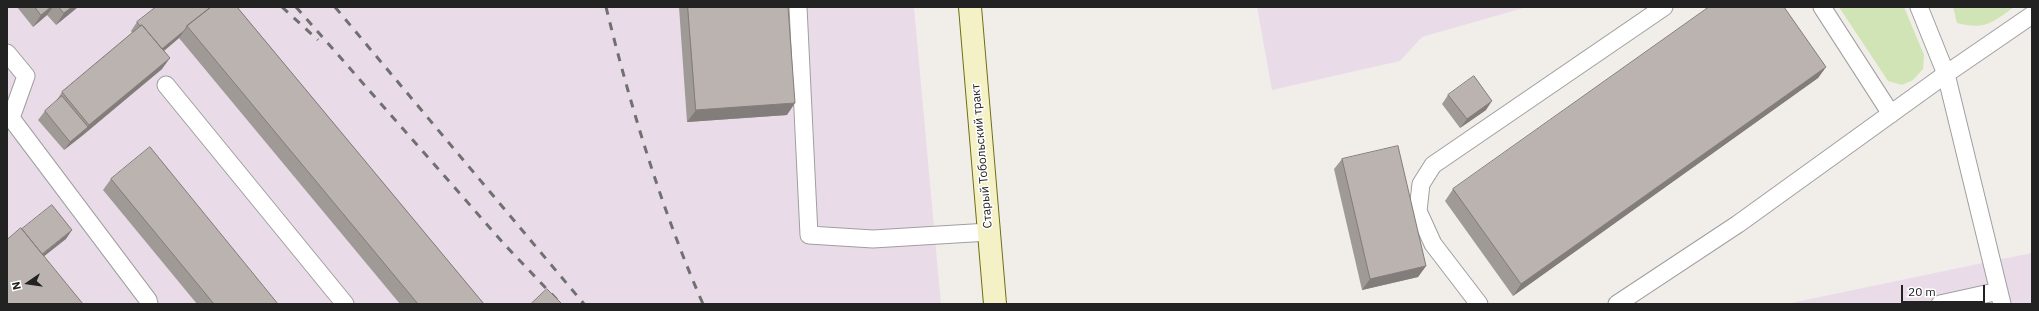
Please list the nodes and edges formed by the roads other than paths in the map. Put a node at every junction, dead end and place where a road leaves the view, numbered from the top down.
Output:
1 (798, 7) edge
2 (970, 7) edge
3 (1664, 7) edge
4 (1822, 7) edge
5 (1920, 7) edge
6 (2032, 15) edge
7 (7, 53) edge
8 (1946, 74) junction
9 (166, 85) dead end
10 (1891, 114) junction
11 (9, 120) edge
12 (989, 232) junction
13 (2001, 297) edge
14 (149, 304) edge
15 (345, 304) edge
16 (995, 304) edge
17 (1479, 304) edge
18 (1617, 304) edge
19 (1940, 304) edge

1 - 12 lane
2 - 12 street, Старый Тобольский тракт
3 - 17 lane
4 - 10 lane
5 - 8 lane
6 - 8 lane
7 - 11 lane
8 - 10 lane
8 - 13 lane
9 - 15 lane
10 - 18 lane
11 - 14 lane
12 - 16 street, Старый Тобольский тракт
13 - 19 lane

